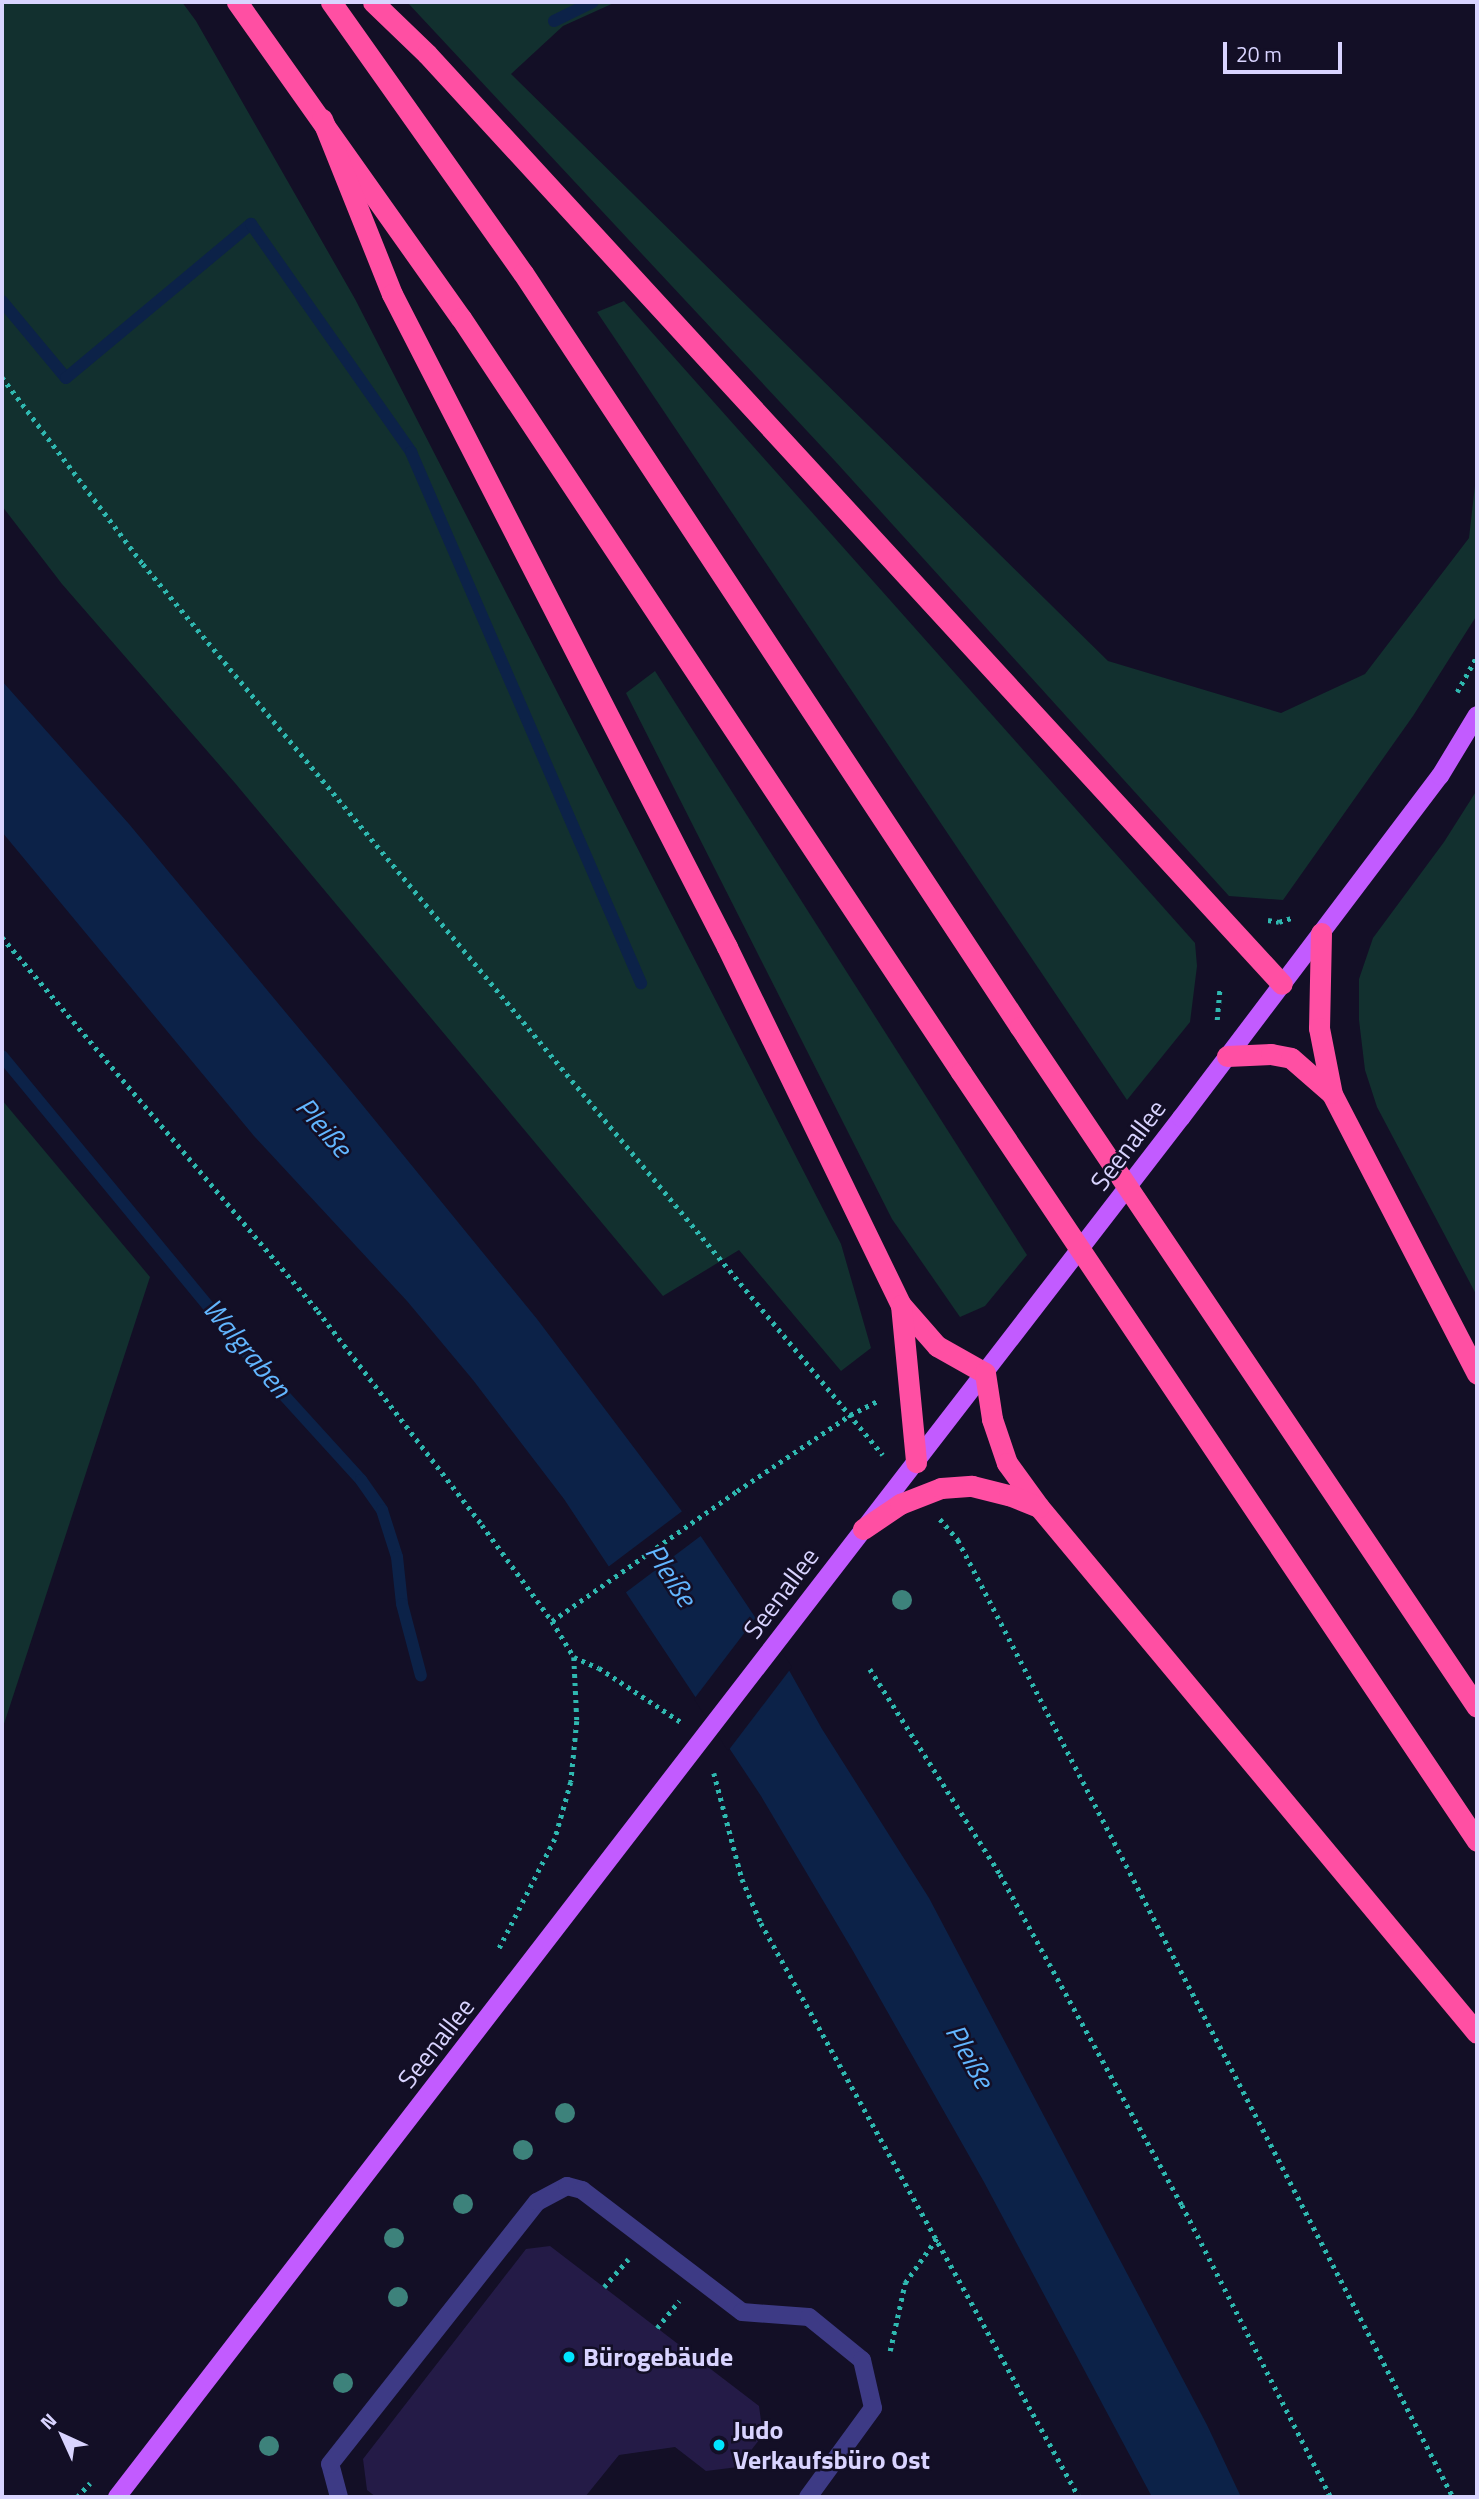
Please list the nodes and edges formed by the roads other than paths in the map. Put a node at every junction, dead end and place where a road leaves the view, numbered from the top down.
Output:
1 (237, 2) edge
2 (331, 2) edge
3 (373, 2) edge
4 (322, 119) junction
5 (1477, 715) edge
6 (1321, 933) junction
7 (1282, 984) junction
8 (1227, 1056) junction
9 (1332, 1094) junction
10 (901, 1305) junction
11 (985, 1373) junction
12 (1477, 1374) edge
13 (910, 1470) junction
14 (1039, 1507) junction
15 (863, 1529) junction
16 (1477, 1707) edge
17 (1477, 1840) edge
18 (1477, 2033) edge
19 (117, 2497) edge
20 (339, 2497) edge
21 (808, 2497) edge

1 - 4 highway
2 - 16 highway
3 - 7 highway
4 - 10 highway
4 - 17 highway
5 - 6 main road, Seenallee
6 - 7 main road, Seenallee
6 - 9 highway
7 - 8 main road, Seenallee
8 - 9 highway
8 - 11 main road, Seenallee
9 - 12 highway
10 - 11 highway
10 - 13 highway
11 - 13 main road, Seenallee
11 - 14 highway
13 - 15 main road, Seenallee
14 - 15 highway
14 - 18 highway
15 - 19 main road, Seenallee
20 - 21 lane

